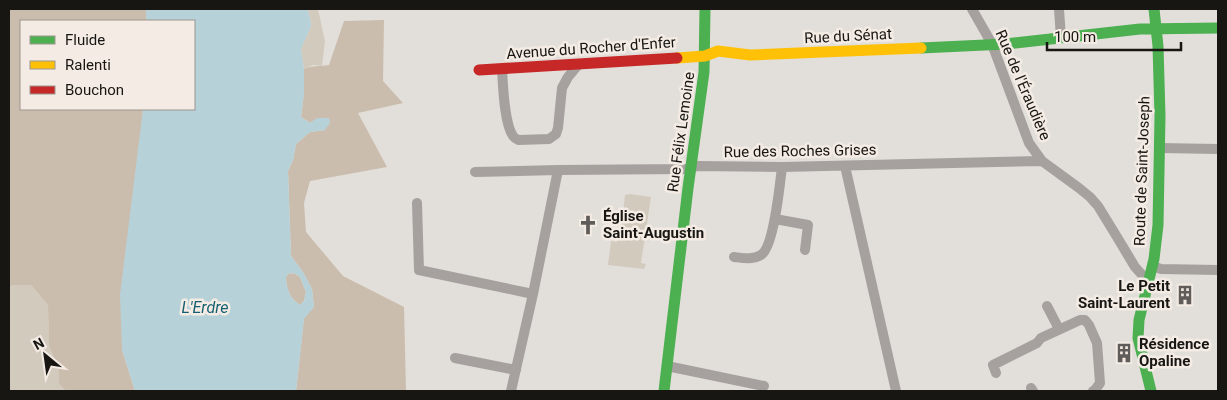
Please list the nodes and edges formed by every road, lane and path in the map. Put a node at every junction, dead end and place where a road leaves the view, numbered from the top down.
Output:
1 (705, 9) edge
2 (972, 9) edge
3 (1059, 9) edge
4 (1154, 9) edge
5 (1155, 28) junction
6 (1218, 28) edge
7 (1061, 38) junction
8 (992, 44) junction
9 (705, 56) junction
10 (578, 65) junction
11 (502, 69) junction
12 (479, 70) dead end
13 (1159, 148) junction
14 (1218, 149) edge
15 (1042, 161) junction
16 (845, 166) junction
17 (782, 167) junction
18 (691, 168) junction
19 (558, 170) junction
20 (475, 172) dead end
21 (417, 203) dead end
22 (775, 219) junction
23 (805, 250) dead end
24 (734, 257) dead end
25 (1152, 266) junction
26 (1218, 270) edge
27 (1149, 279) junction
28 (533, 294) junction
29 (1048, 306) dead end
30 (1059, 329) junction
31 (455, 358) dead end
32 (667, 366) junction
33 (516, 370) junction
34 (996, 373) dead end
35 (764, 386) dead end
36 (511, 391) edge
37 (664, 391) edge
38 (896, 391) edge
39 (1093, 391) edge
40 (1152, 391) edge

1 - 9 street, Rue Félix Lemoine
2 - 8 street, Rue de l'Éraudière
3 - 7 street
4 - 5 street, Route de Saint-Joseph
5 - 6 street, Rue du Sénat
5 - 7 street, Rue du Sénat
5 - 13 street, Route de Saint-Joseph
7 - 8 street, Rue du Sénat
8 - 9 street, Rue du Sénat
8 - 15 street, Rue de l'Éraudière
9 - 10 street, Avenue du Rocher d'Enfer
9 - 18 street, Rue Félix Lemoine
10 - 11 street, Avenue du Rocher d'Enfer
10 - 11 street
11 - 12 street, Avenue du Rocher d'Enfer
13 - 14 street
13 - 25 street, Route de Saint-Joseph
15 - 16 street, Rue des Roches Grises
15 - 27 street, Rue de l'Éraudière
16 - 17 street, Rue des Roches Grises
16 - 38 street
17 - 18 street, Rue des Roches Grises
17 - 22 street
18 - 19 street, Rue des Roches Grises
18 - 32 street, Rue Félix Lemoine
19 - 20 street, Rue des Roches Grises
19 - 28 street
21 - 28 street
22 - 23 street
22 - 24 street
25 - 26 street
25 - 27 street, Route de Saint-Joseph
27 - 40 street, Route de Saint-Joseph
28 - 33 street
29 - 30 street
30 - 34 street
30 - 39 street
31 - 33 street
32 - 35 street
32 - 37 street, Rue Félix Lemoine
33 - 36 street

